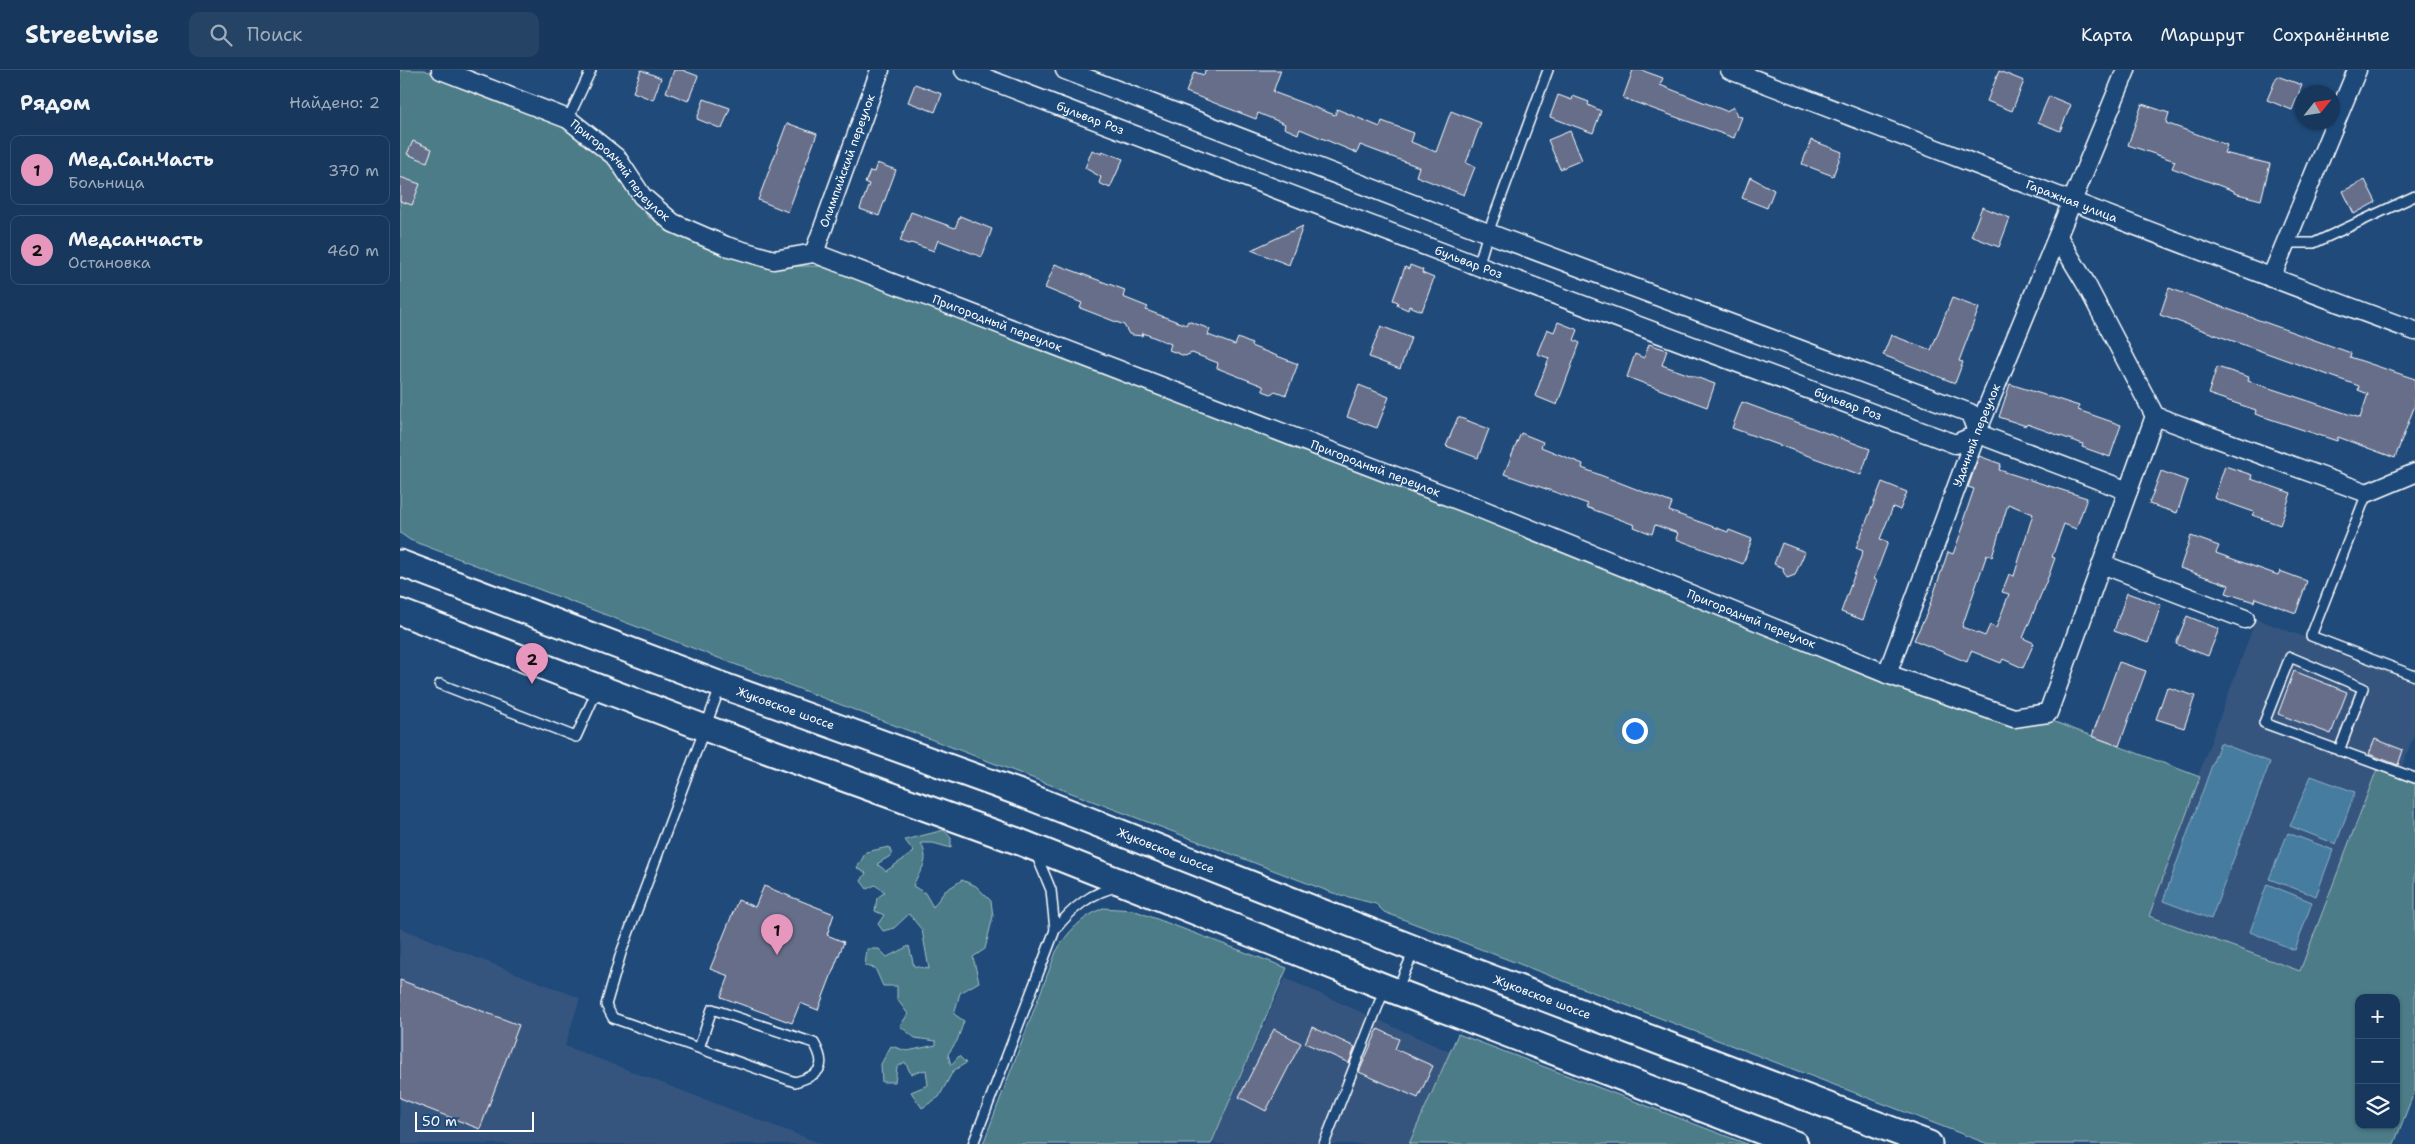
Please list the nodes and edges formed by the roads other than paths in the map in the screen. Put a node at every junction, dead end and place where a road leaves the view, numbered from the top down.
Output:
1 (441, 70) edge
2 (591, 70) edge
3 (880, 70) edge
4 (964, 70) edge
5 (1065, 70) edge
6 (1548, 70) edge
7 (1730, 70) edge
8 (2126, 70) edge
9 (2357, 70) edge
10 (568, 119) junction
11 (2415, 196) edge
12 (2074, 201) junction
13 (1488, 233) junction
14 (2058, 237) junction
15 (2284, 243) junction
16 (814, 253) junction
17 (1478, 266) junction
18 (2271, 278) junction
19 (2415, 331) edge
20 (2155, 416) junction
21 (1976, 434) junction
22 (2415, 473) edge
23 (2128, 491) junction
24 (2367, 493) junction
25 (400, 564) edge
26 (2102, 564) junction
27 (400, 587) edge
28 (400, 612) edge
29 (2245, 619) dead end
30 (1887, 674) junction
31 (2415, 676) edge
32 (440, 684) dead end
33 (721, 685) junction
34 (598, 687) junction
35 (705, 728) junction
36 (2339, 751) junction
37 (2415, 778) edge
38 (1032, 847) junction
39 (1129, 886) junction
40 (1054, 930) junction
41 (1415, 948) junction
42 (1391, 990) junction
43 (699, 1048) junction
44 (974, 1144) edge
45 (1324, 1144) edge
46 (1795, 1144) edge
47 (1929, 1144) edge

1 - 10 street, Пригородный переулок
2 - 10 lane
3 - 16 street, Олимпийский переулок
4 - 17 street, бульвар Роз
5 - 13 street
6 - 13 lane
7 - 12 street, Гаражная улица
8 - 12 street, Удачный переулок
9 - 15 street
10 - 16 street, Пригородный переулок
11 - 15 lane
12 - 14 street, Удачный переулок
12 - 18 street, Гаражная улица
13 - 17 lane
13 - 21 street
14 - 20 street
14 - 21 street, Удачный переулок
15 - 18 street
16 - 30 street, Пригородный переулок
17 - 21 street, бульвар Роз
18 - 19 street, Гаражная улица
20 - 23 street, Пригородный переулок
20 - 24 street
21 - 23 street
21 - 30 street, Удачный переулок
22 - 24 street
23 - 26 street, Пригородный переулок
24 - 31 lane
25 - 27 main road
25 - 33 main road, Жуковское шоссе
26 - 29 street
26 - 30 street, Пригородный переулок
28 - 34 main road
32 - 34 lane
33 - 35 lane
33 - 41 main road, Жуковское шоссе
34 - 35 main road
35 - 38 main road
35 - 43 lane
36 - 36 lane
36 - 37 lane
38 - 39 main road
38 - 40 lane
39 - 40 lane
39 - 42 main road
40 - 44 lane
41 - 42 lane
41 - 47 main road, Жуковское шоссе
42 - 45 lane
42 - 46 main road
43 - 43 lane

